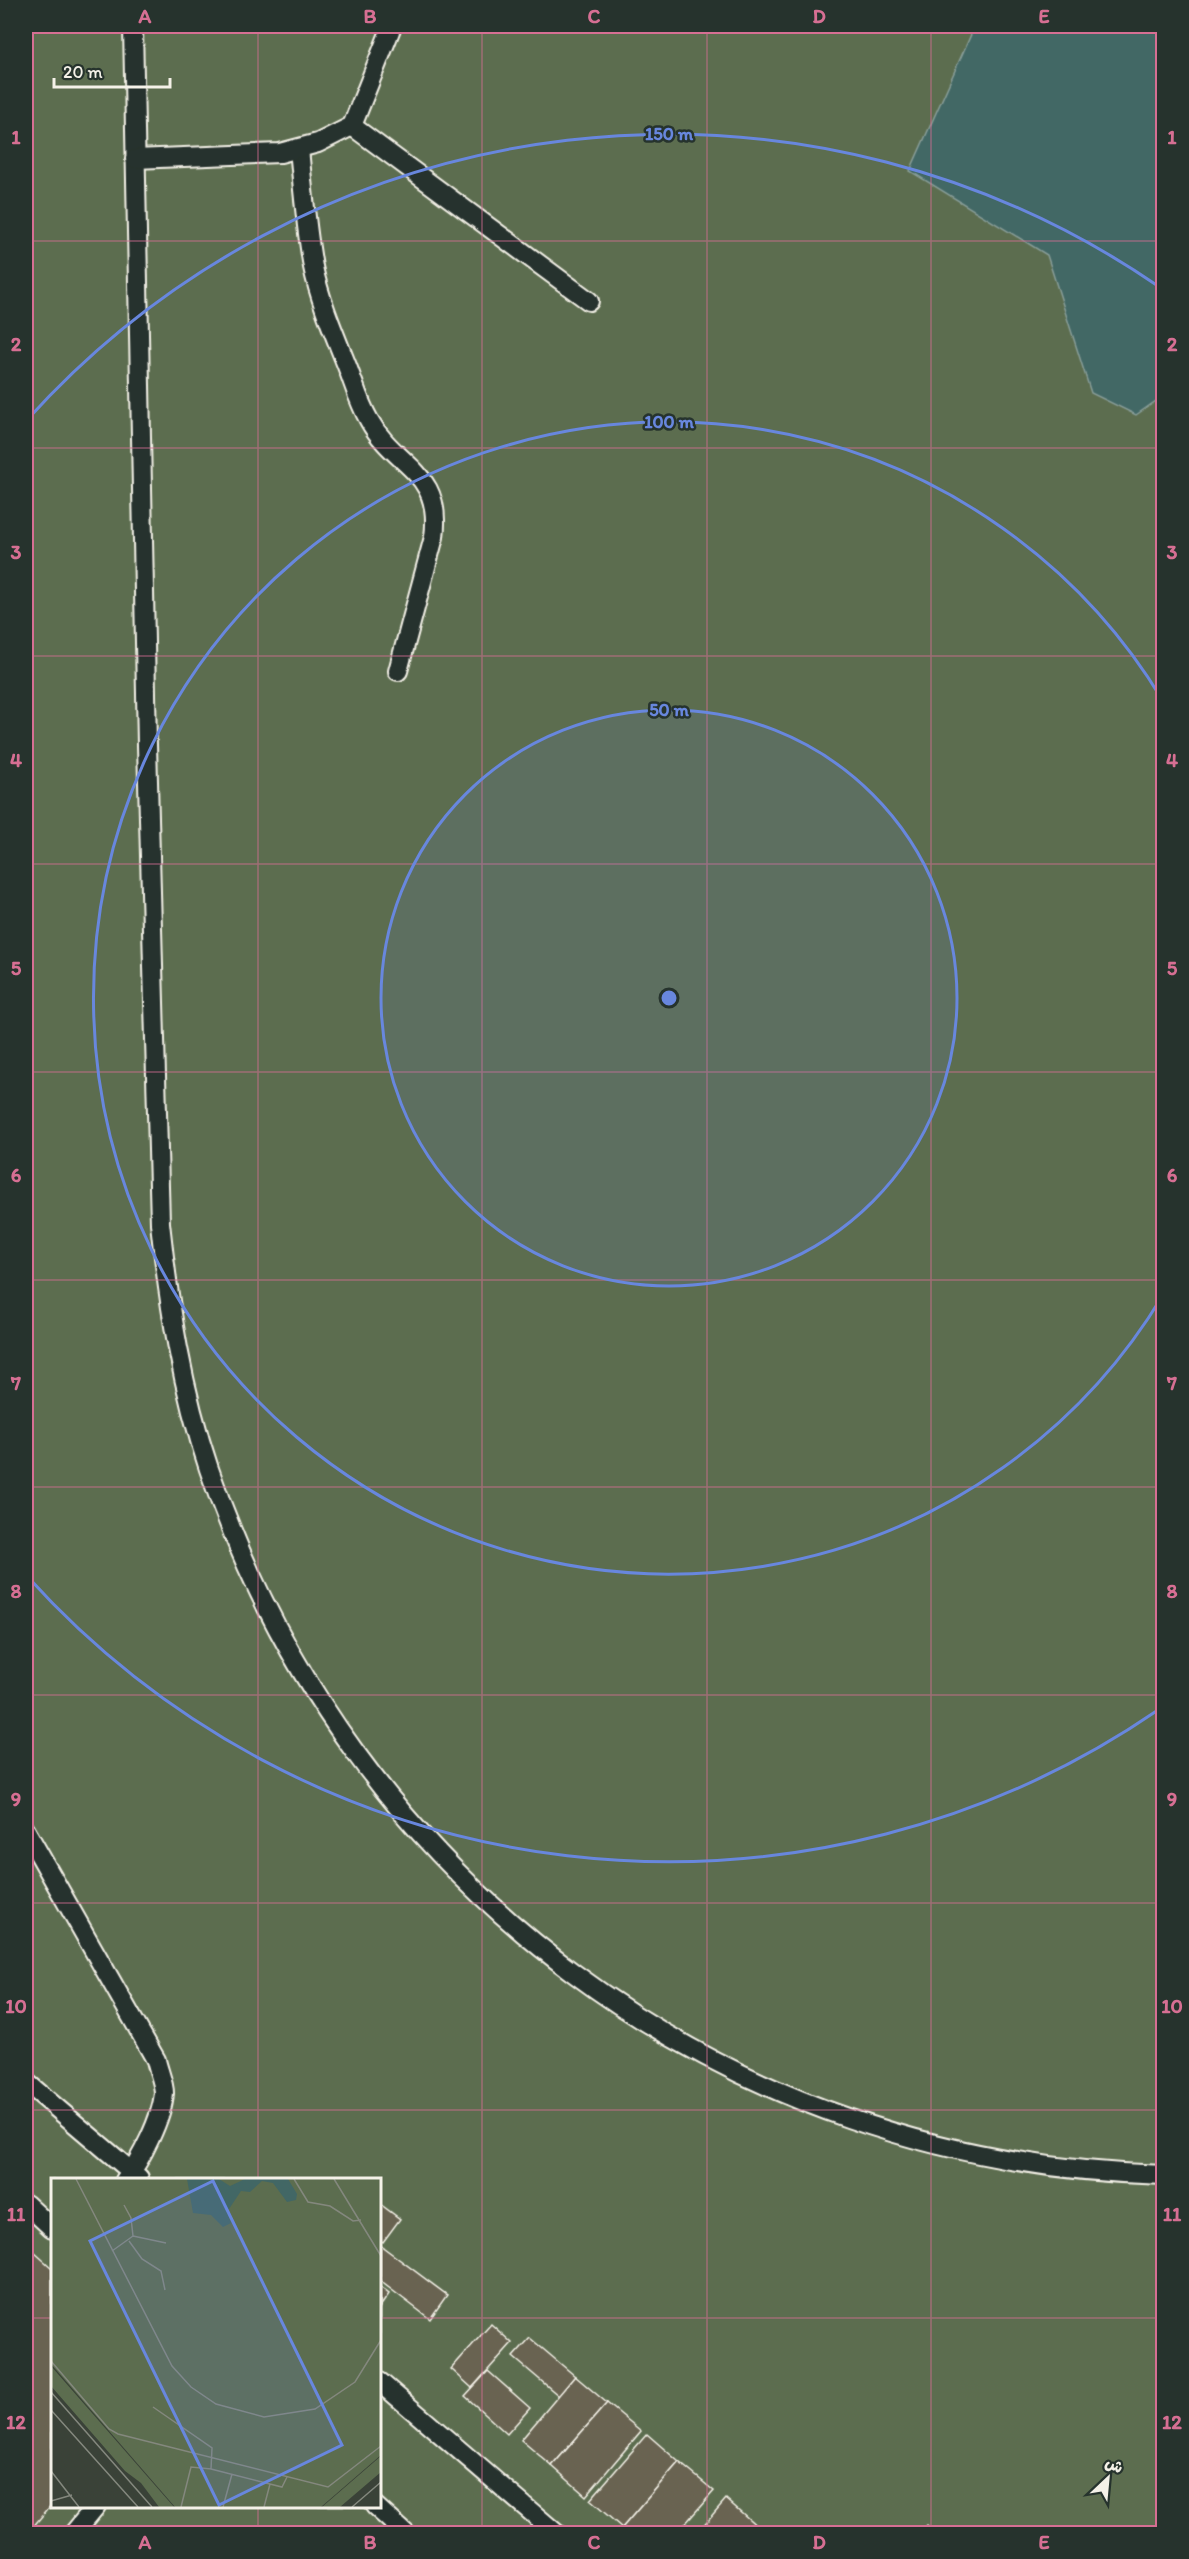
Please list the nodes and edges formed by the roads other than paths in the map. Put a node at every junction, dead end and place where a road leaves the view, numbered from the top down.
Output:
1 (133, 26) edge
2 (392, 26) edge
3 (352, 126) junction
4 (299, 149) junction
5 (135, 159) junction
6 (589, 301) dead end
7 (398, 671) dead end
8 (26, 1831) edge
9 (26, 2082) edge
10 (1164, 2175) edge
11 (132, 2177) edge
12 (26, 2204) edge
13 (51, 2227) edge
14 (381, 2383) edge
15 (94, 2508) edge
16 (377, 2508) edge
17 (73, 2534) edge
18 (406, 2534) edge
19 (557, 2534) edge

1 - 5 lane
2 - 3 lane
3 - 4 lane
3 - 6 lane
4 - 5 lane
4 - 7 lane
5 - 10 lane
8 - 11 lane
9 - 11 lane
12 - 13 lane
14 - 19 lane
15 - 17 lane
16 - 18 lane

